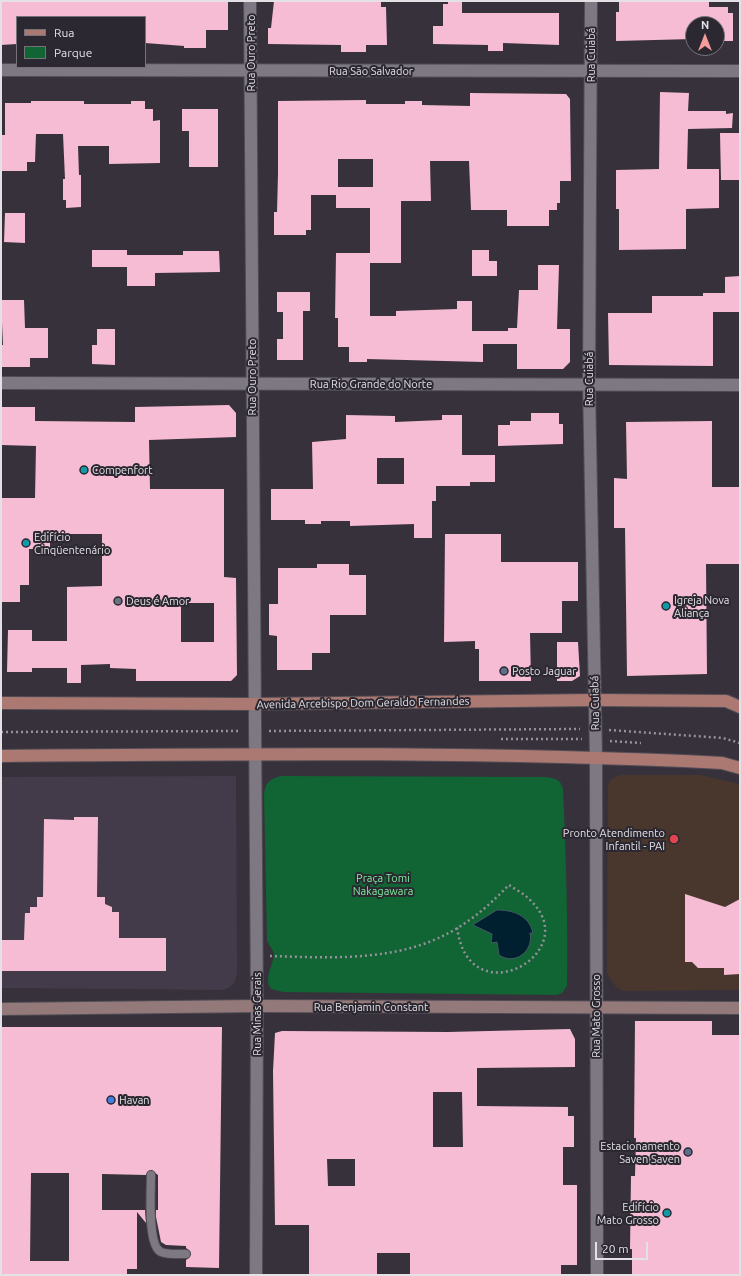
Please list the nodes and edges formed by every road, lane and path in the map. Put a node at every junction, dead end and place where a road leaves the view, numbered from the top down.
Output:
1 (250, 1) edge
2 (591, 1) edge
3 (1, 70) edge
4 (251, 71) junction
5 (591, 71) junction
6 (740, 71) edge
7 (1, 383) edge
8 (252, 384) junction
9 (589, 384) junction
10 (740, 385) edge
11 (594, 700) junction
12 (726, 702) junction
13 (1, 703) edge
14 (740, 703) edge
15 (254, 704) junction
16 (740, 707) edge
17 (595, 729) junction
18 (254, 731) junction
19 (1, 732) edge
20 (740, 743) edge
21 (254, 754) junction
22 (1, 756) edge
23 (596, 757) junction
24 (740, 768) edge
25 (457, 927) junction
26 (266, 956) dead end
27 (257, 1006) junction
28 (596, 1008) junction
29 (740, 1008) edge
30 (1, 1009) edge
31 (151, 1175) dead end
32 (186, 1254) dead end
33 (256, 1275) edge
34 (597, 1275) edge

1 - 4 street, Rua Ouro Preto
2 - 5 street, Rua Cuiabá
3 - 4 street, Rua São Salvador
4 - 5 street, Rua São Salvador
4 - 8 street, Rua Ouro Preto
5 - 6 street, Rua São Salvador
5 - 9 street, Rua Cuiabá
7 - 8 street, Rua Rio Grande do Norte
8 - 9 street, Rua Rio Grande do Norte
8 - 15 street, Rua Ouro Preto
9 - 10 street, Rua Rio Grande do Norte
9 - 11 street, Rua Cuiabá
11 - 12 main road, Avenida Arcebispo Dom Geraldo Fernandes
11 - 15 main road, Avenida Arcebispo Dom Geraldo Fernandes
11 - 17 street, Rua Cuiabá
12 - 14 street
12 - 16 main road, Avenida Arcebispo Dom Geraldo Fernandes
13 - 15 main road, Avenida Arcebispo Dom Geraldo Fernandes
15 - 18 street, Rua Ouro Preto
17 - 18 path
17 - 20 path
17 - 23 street, Rua Cuiabá
18 - 19 path
18 - 21 street, Rua Ouro Preto
21 - 22 main road
21 - 23 main road
21 - 27 street, Rua Minas Gerais
23 - 24 main road
23 - 28 street, Rua Mato Grosso
25 - 25 path
25 - 26 path
27 - 28 street, Rua Benjamin Constant
27 - 30 street, Rua Benjamin Constant
27 - 33 street, Rua Minas Gerais
28 - 29 street, Rua Benjamin Constant
28 - 34 street, Rua Mato Grosso
31 - 32 lane

